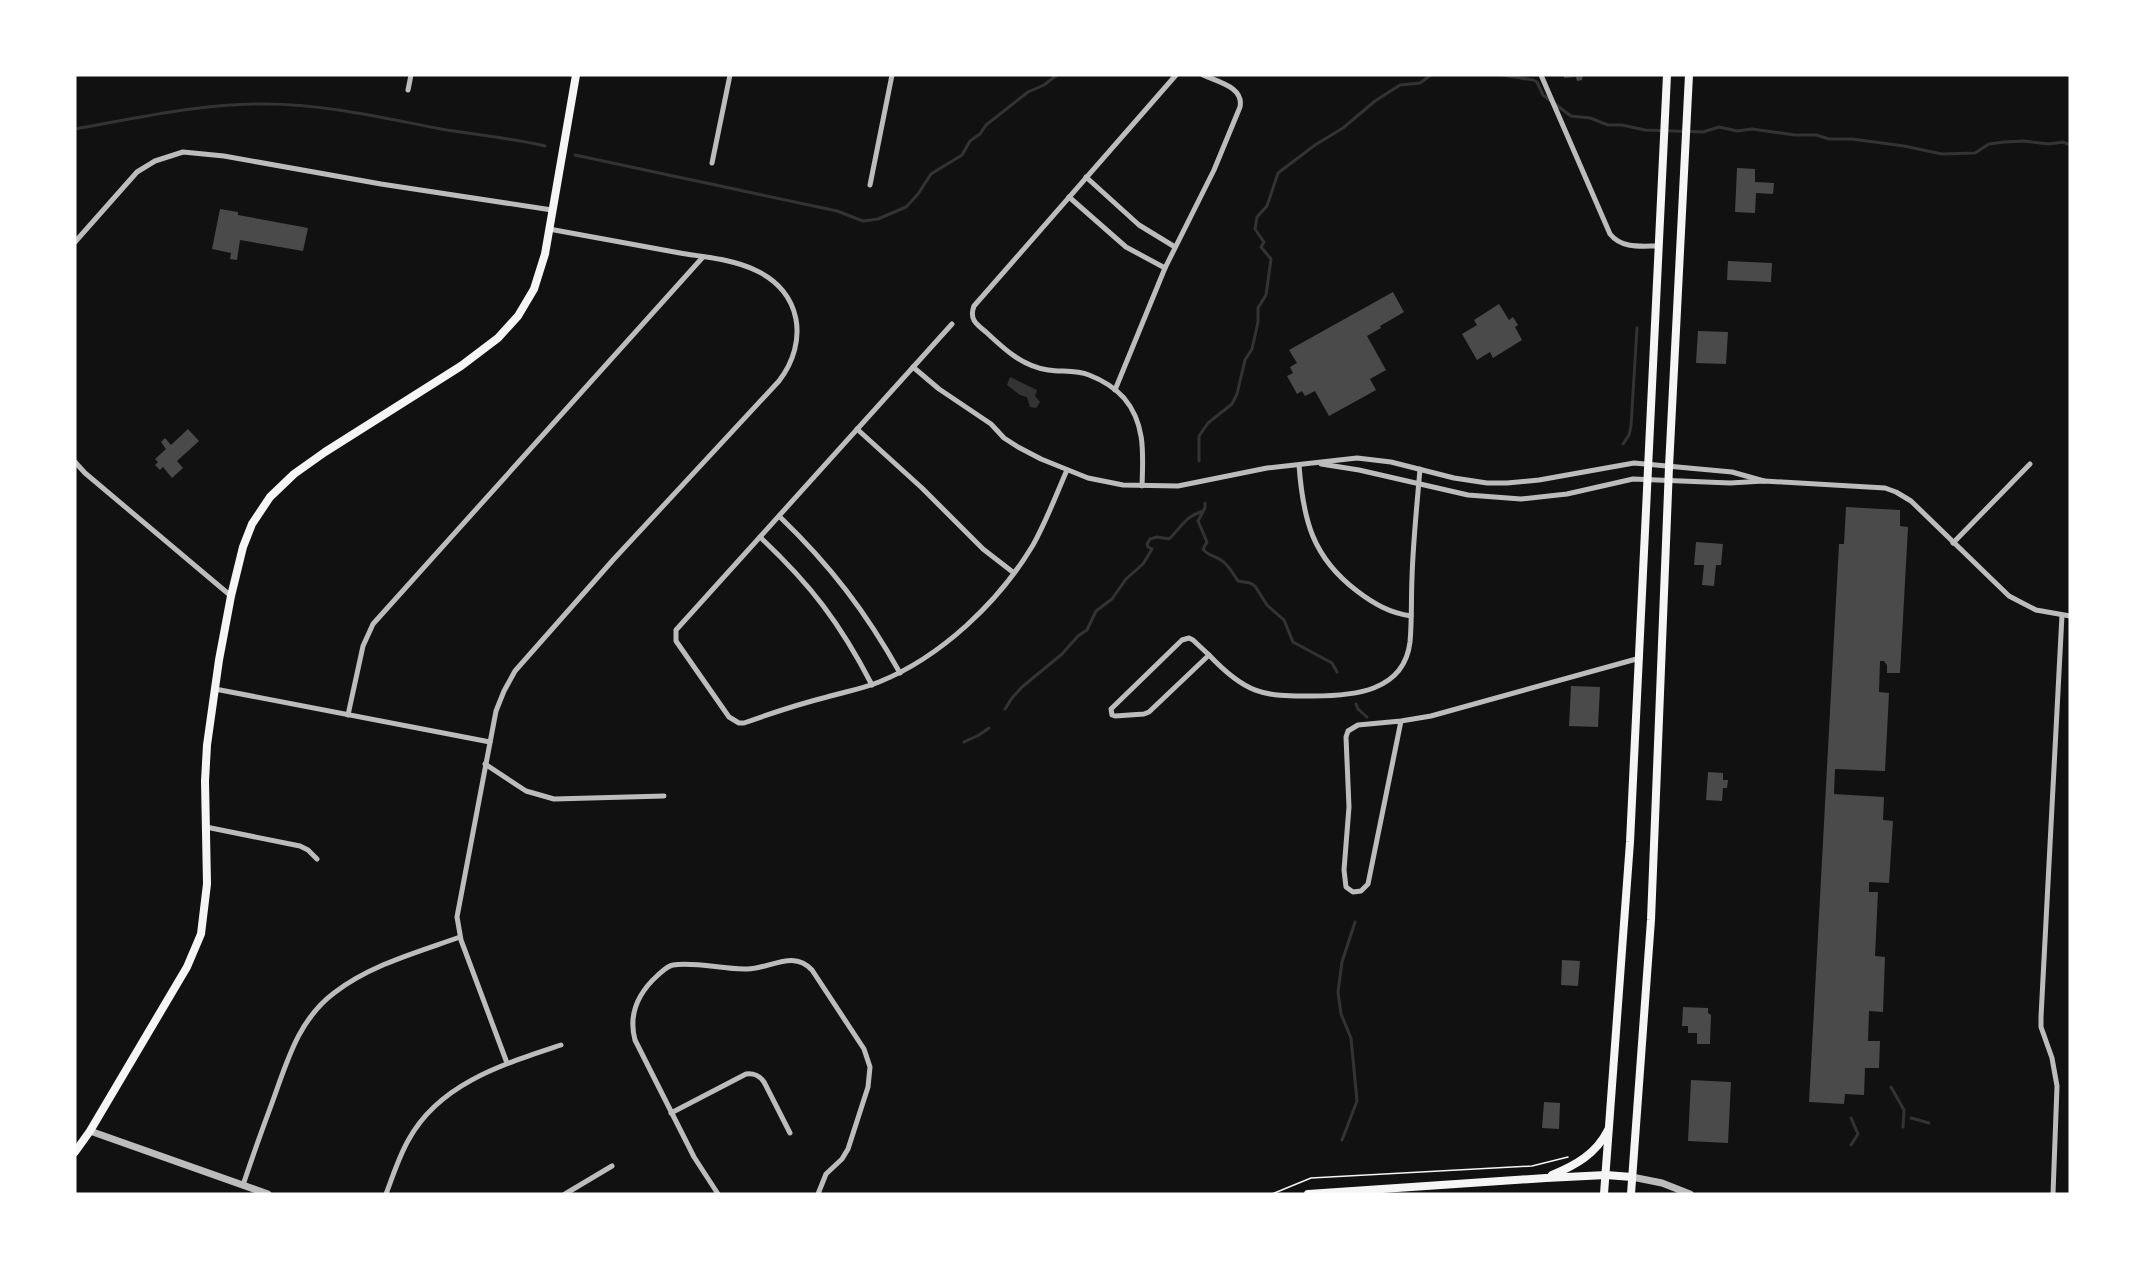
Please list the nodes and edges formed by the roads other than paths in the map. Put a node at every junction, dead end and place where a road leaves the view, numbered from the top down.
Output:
1 (411, 75) edge
2 (576, 75) edge
3 (730, 75) edge
4 (892, 75) edge
5 (1176, 75) edge
6 (1203, 75) edge
7 (1541, 75) edge
8 (1667, 75) edge
9 (1689, 75) edge
10 (408, 90) dead end
11 (712, 163) dead end
12 (1086, 177) junction
13 (870, 185) dead end
14 (1069, 197) junction
15 (552, 210) junction
16 (549, 229) junction
17 (75, 242) edge
18 (1658, 246) junction
19 (1175, 247) junction
20 (703, 257) junction
21 (1166, 268) junction
22 (952, 324) dead end
23 (913, 367) junction
24 (1115, 390) junction
25 (857, 429) junction
26 (75, 462) edge
27 (1317, 463) junction
28 (1648, 464) junction
29 (2030, 464) dead end
30 (1299, 465) junction
31 (1669, 467) junction
32 (1420, 469) junction
33 (1067, 470) junction
34 (1647, 479) junction
35 (1669, 480) junction
36 (1764, 481) junction
37 (1419, 484) junction
38 (1142, 486) junction
39 (779, 516) junction
40 (760, 537) junction
41 (1953, 543) junction
42 (1014, 573) junction
43 (231, 596) junction
44 (2062, 615) junction
45 (1411, 616) junction
46 (2070, 616) edge
47 (1209, 655) junction
48 (1640, 658) junction
49 (900, 673) junction
50 (872, 685) junction
51 (215, 689) junction
52 (348, 715) junction
53 (1401, 721) junction
54 (490, 742) junction
55 (485, 764) junction
56 (664, 796) dead end
57 (206, 827) junction
58 (318, 859) dead end
59 (460, 937) junction
60 (561, 1045) dead end
61 (507, 1063) junction
62 (671, 1113) junction
63 (1610, 1127) junction
64 (90, 1131) junction
65 (790, 1133) dead end
66 (75, 1152) edge
67 (612, 1166) dead end
68 (1606, 1175) junction
69 (1632, 1177) junction
70 (1546, 1178) junction
71 (243, 1185) junction
72 (268, 1194) edge
73 (386, 1194) edge
74 (565, 1194) edge
75 (718, 1194) edge
76 (818, 1194) edge
77 (1308, 1194) edge
78 (1604, 1194) edge
79 (1631, 1194) edge
80 (1690, 1194) edge
81 (2053, 1194) edge

1 - 10 street
2 - 15 main road
3 - 11 street
4 - 13 street
5 - 12 street
6 - 19 street
7 - 18 street
8 - 18 main road
9 - 31 main road
12 - 14 street
12 - 19 street
14 - 21 street
14 - 24 street
15 - 16 main road
15 - 17 street
16 - 20 street
16 - 43 main road
18 - 28 main road
19 - 21 street
20 - 52 street
20 - 54 street
21 - 24 street
22 - 23 street
23 - 25 street
23 - 33 street
24 - 38 street
25 - 39 street
25 - 42 street
26 - 43 street
27 - 30 street
27 - 32 street
27 - 37 street
28 - 31 street
28 - 32 street
28 - 34 main road
29 - 41 street
30 - 38 street
30 - 45 street
31 - 35 main road
31 - 36 street
32 - 37 street
33 - 38 street
33 - 42 street
34 - 35 street
34 - 37 street
34 - 48 main road
35 - 36 street
35 - 69 main road
36 - 41 street
37 - 45 street
39 - 40 street
39 - 49 street
40 - 50 street
40 - 50 street
41 - 44 street
42 - 49 street
43 - 51 main road
44 - 46 street
44 - 81 street
45 - 47 street
47 - 47 street
48 - 53 street
48 - 63 main road
49 - 50 street
51 - 52 street
51 - 57 main road
52 - 54 street
53 - 53 street
54 - 55 street
55 - 56 street
55 - 59 street
57 - 58 street
57 - 64 main road
59 - 61 street
59 - 71 street
60 - 61 street
61 - 73 street
62 - 65 street
62 - 75 street
62 - 76 street
63 - 68 main road
63 - 70 main road
64 - 66 main road
64 - 71 street
67 - 74 street
68 - 69 main road
68 - 70 main road
68 - 78 main road
69 - 79 main road
69 - 80 street
70 - 77 main road
71 - 72 street

